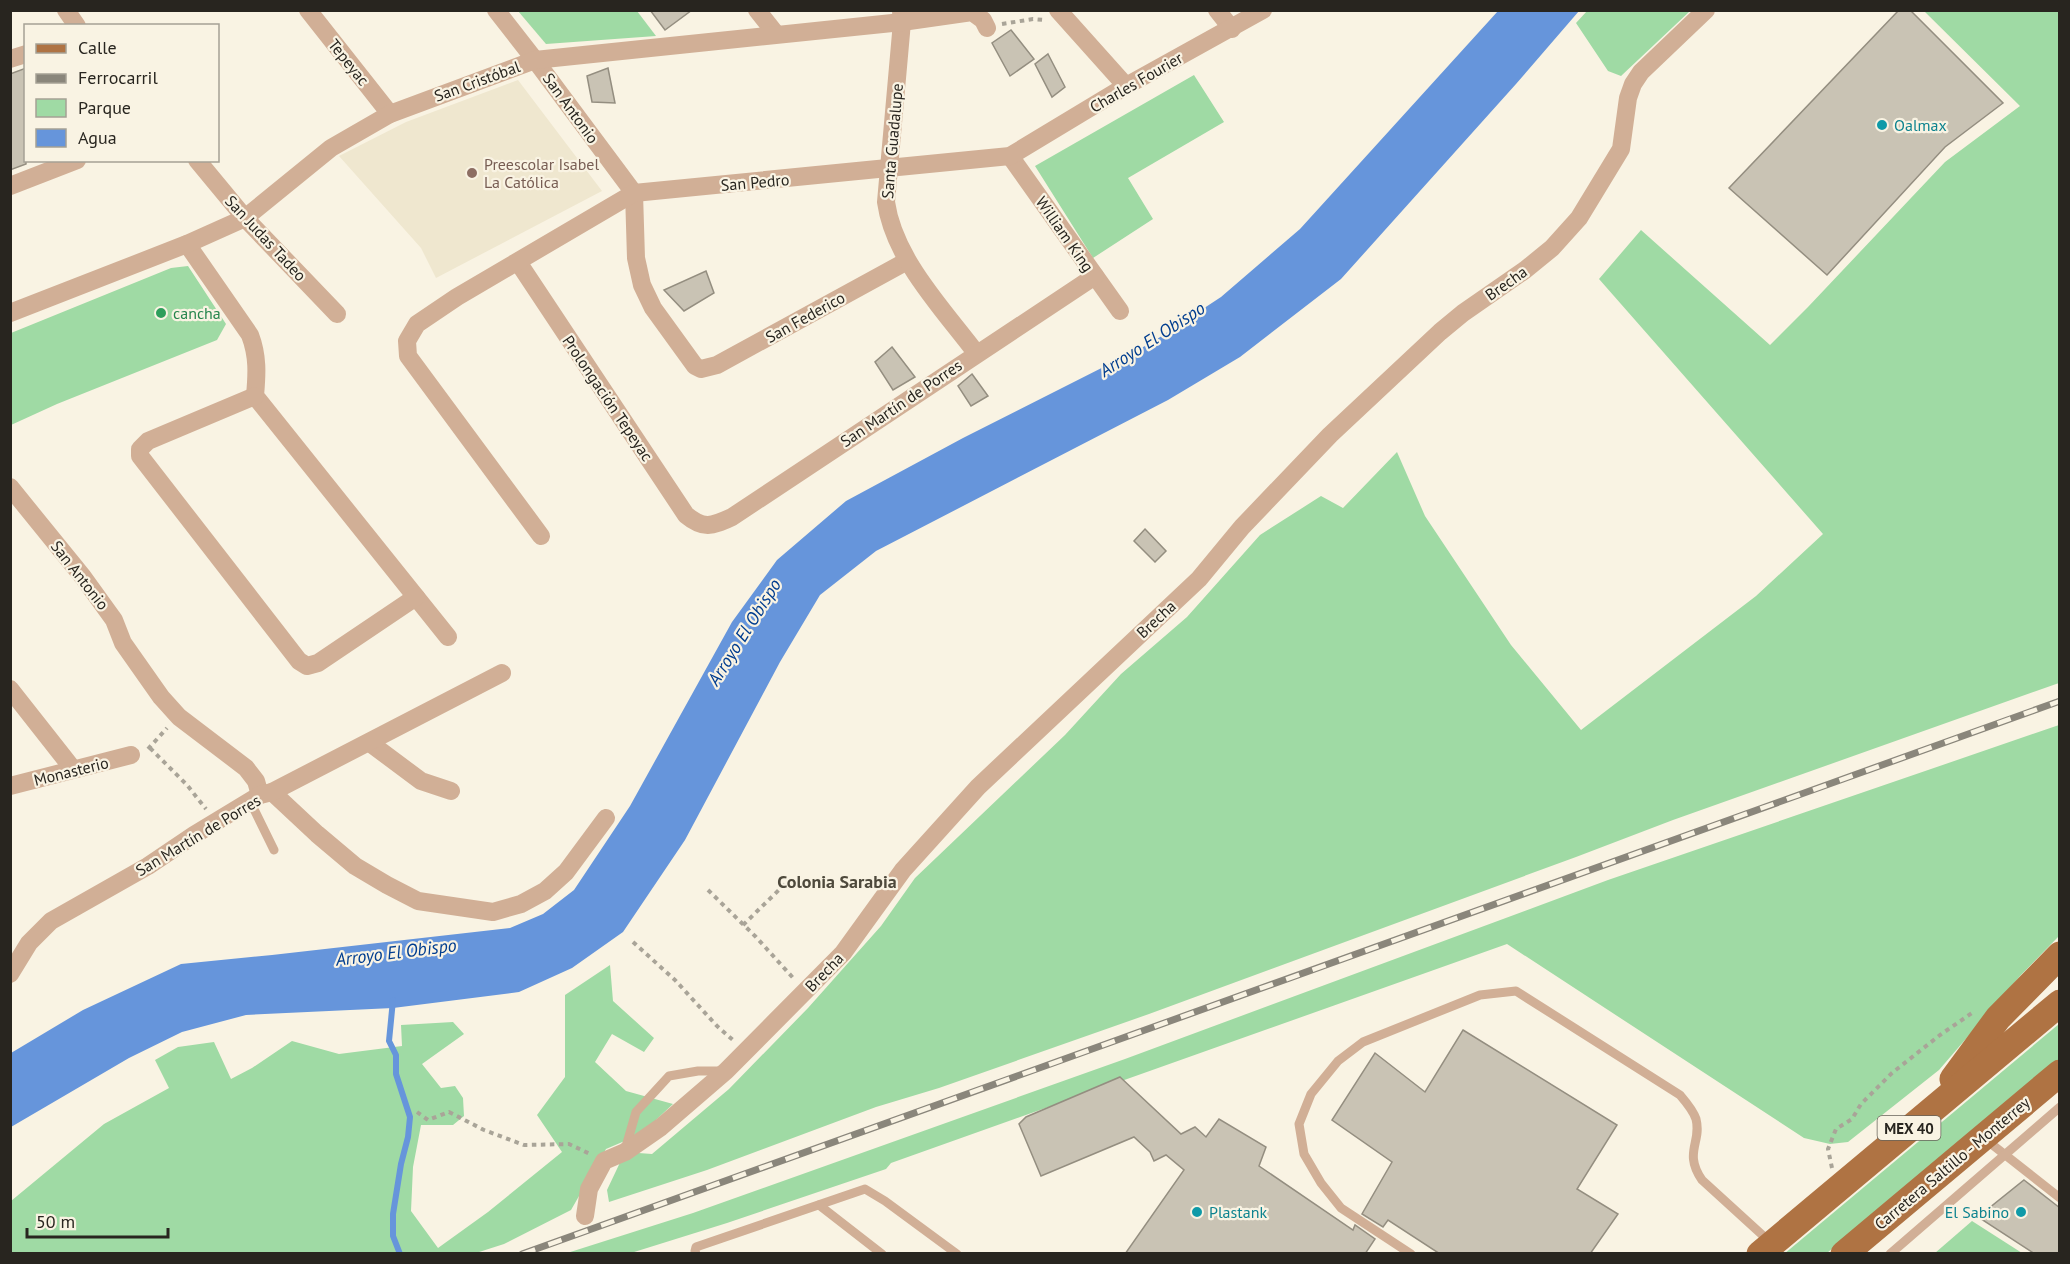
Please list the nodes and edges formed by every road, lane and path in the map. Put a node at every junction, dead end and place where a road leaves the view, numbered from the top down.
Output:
1 (66, 10) edge
2 (308, 10) edge
3 (496, 10) edge
4 (757, 10) edge
5 (1216, 10) edge
6 (1263, 10) edge
7 (1706, 10) edge
8 (902, 16) edge
9 (1063, 16) edge
10 (76, 24) edge
11 (987, 28) joint
12 (1232, 28) junction
13 (776, 34) junction
14 (536, 60) junction
15 (1126, 86) junction
16 (390, 114) junction
17 (1010, 156) junction
18 (72, 162) edge
19 (198, 162) edge
20 (889, 169) junction
21 (10, 186) edge
22 (634, 193) junction
23 (245, 218) junction
24 (187, 244) junction
25 (907, 261) junction
26 (518, 262) junction
27 (1095, 276) junction
28 (1120, 311) dead end
29 (10, 313) edge
30 (337, 314) dead end
31 (976, 353) junction
32 (255, 396) junction
33 (10, 487) edge
34 (705, 525) joint
35 (541, 536) dead end
36 (416, 597) junction
37 (448, 637) dead end
38 (502, 673) dead end
39 (10, 689) edge
40 (179, 717) junction
41 (370, 743) junction
42 (150, 748) junction
43 (131, 755) joint
44 (73, 769) junction
45 (10, 786) edge
46 (451, 791) dead end
47 (261, 796) junction
48 (606, 818) dead end
49 (215, 822) junction
50 (274, 850) dead end
51 (785, 885) dead end
52 (708, 890) dead end
53 (743, 925) junction
54 (633, 942) dead end
55 (2060, 955) edge
56 (10, 974) edge
57 (805, 991) junction
58 (2060, 1003) edge
59 (1979, 1007) dead end
60 (746, 1051) junction
61 (726, 1071) junction
62 (2060, 1073) edge
63 (1939, 1103) junction
64 (2060, 1107) edge
65 (417, 1112) dead end
66 (1993, 1146) junction
67 (625, 1152) junction
68 (604, 1161) junction
69 (1836, 1189) junction
70 (2060, 1198) edge
71 (819, 1205) junction
72 (585, 1216) dead end
73 (1765, 1249) edge
74 (696, 1254) edge
75 (882, 1254) edge
76 (957, 1254) edge
77 (1411, 1254) edge
78 (1844, 1254) edge
79 (1890, 1254) edge

1 - 10 street
2 - 16 street, Tepeyac
3 - 14 street, San Antonio
4 - 13 street
5 - 12 street
6 - 12 street, Charles Fourier
7 - 57 street, Brecha
8 - 11 street, San Cristóbal
8 - 13 street, San Cristóbal
8 - 20 street, Santa Guadalupe
9 - 11 path
9 - 15 street
12 - 15 street, Charles Fourier
13 - 14 street, San Cristóbal
14 - 16 street, San Cristóbal
14 - 22 street, San Antonio
15 - 17 street, Charles Fourier
16 - 23 street, San Cristóbal
17 - 20 street, San Pedro
17 - 27 street, William King
18 - 21 street
19 - 23 street, San Judas Tadeo
20 - 22 street, San Pedro
20 - 25 street, Santa Guadalupe
22 - 25 street, San Federico
22 - 26 street, San Pedro
23 - 24 street, San Cristóbal
23 - 30 street, San Judas Tadeo
24 - 29 street, San Cristóbal
24 - 32 street
25 - 31 street, Santa Guadalupe
26 - 34 street, Prolongación Tepeyac
26 - 35 street, San Pedro
27 - 28 street, William King
27 - 31 street, San Martín de Porres
31 - 34 street, San Martín de Porres
32 - 36 street
32 - 36 street
33 - 40 street, San Antonio
36 - 37 street
38 - 41 street, San Martín de Porres
39 - 44 street
40 - 42 path
40 - 47 street, San Antonio
41 - 46 street
41 - 47 street, San Martín de Porres
42 - 43 path
42 - 49 path
43 - 44 street, Monasterio
44 - 45 street, Monasterio
47 - 48 street, San Antonio
47 - 49 street, San Martín de Porres
47 - 50 lane
49 - 56 street, San Martín de Porres
51 - 53 path
52 - 53 path
53 - 57 path
54 - 60 path
55 - 63 main road
57 - 60 street, Brecha
58 - 63 main road, MEX 40
59 - 69 path
60 - 61 street, Brecha
61 - 67 street, Brecha
61 - 67 lane
62 - 66 main road, Carretera Saltillo - Monterrey
63 - 69 main road, MEX 40
64 - 66 lane
65 - 68 path
66 - 70 lane
66 - 78 main road, Carretera Saltillo - Monterrey
66 - 79 lane
67 - 68 street, Brecha
68 - 72 street
69 - 73 main road, MEX 40
71 - 74 lane
71 - 75 lane
71 - 76 lane
73 - 77 lane

